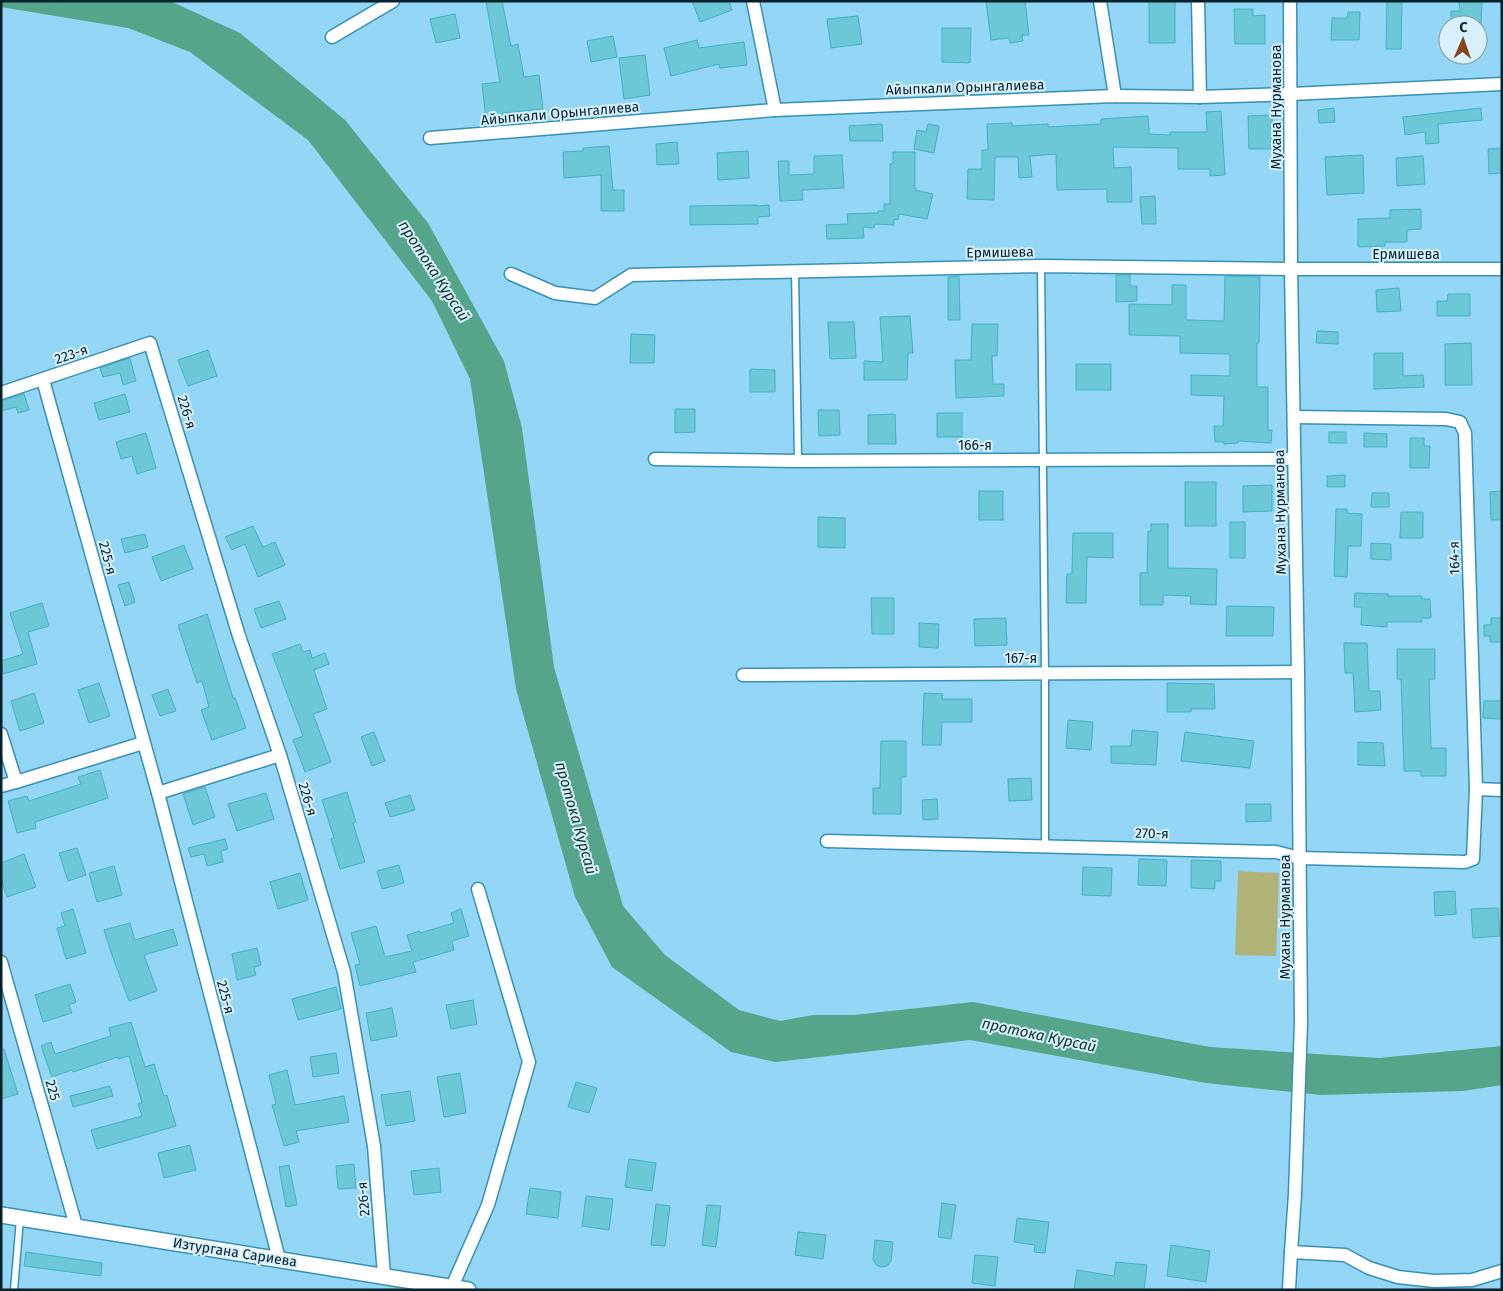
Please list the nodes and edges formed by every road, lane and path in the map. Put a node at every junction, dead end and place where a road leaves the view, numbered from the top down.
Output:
1 (392, 1) edge
2 (753, 1) edge
3 (1100, 1) edge
4 (1198, 1) edge
5 (1290, 1) edge
6 (332, 37) dead end
7 (1502, 84) edge
8 (1291, 94) junction
9 (1115, 96) junction
10 (1200, 97) junction
11 (775, 110) junction
12 (430, 138) dead end
13 (1041, 266) junction
14 (1291, 269) junction
15 (1502, 269) edge
16 (796, 271) junction
17 (511, 274) dead end
18 (150, 343) joint
19 (43, 380) junction
20 (1, 393) edge
21 (1295, 417) junction
22 (656, 459) dead end
23 (1294, 459) junction
24 (1042, 460) junction
25 (798, 461) junction
26 (1298, 672) junction
27 (1045, 673) junction
28 (743, 675) dead end
29 (1, 734) edge
30 (143, 743) junction
31 (280, 756) junction
32 (16, 782) junction
33 (1, 786) edge
34 (1476, 789) junction
35 (1502, 790) edge
36 (158, 793) junction
37 (827, 841) dead end
38 (1045, 846) junction
39 (1300, 858) junction
40 (1473, 859) joint
41 (478, 889) dead end
42 (1, 962) edge
43 (1, 1215) edge
44 (20, 1217) junction
45 (76, 1226) junction
46 (1291, 1252) junction
47 (279, 1260) junction
48 (1502, 1271) edge
49 (384, 1275) junction
50 (415, 1286) edge
51 (452, 1287) junction
52 (14, 1290) edge
53 (468, 1290) edge
54 (1289, 1290) edge

1 - 6 street
2 - 11 street
3 - 9 street
4 - 10 street
5 - 8 street, Мухана Нурманова
7 - 8 street, Айыпкали Орынгалиева
8 - 10 street, Айыпкали Орынгалиева
8 - 14 street, Мухана Нурманова
9 - 10 street, Айыпкали Орынгалиева
9 - 11 street, Айыпкали Орынгалиева
11 - 12 street, Айыпкали Орынгалиева
13 - 14 street, Ермишева
13 - 16 street, Ермишева
13 - 24 lane
14 - 15 street, Ермишева
14 - 21 street, Мухана Нурманова
16 - 17 street, Ермишева
16 - 25 lane
18 - 19 street, 223-я
18 - 31 street, 226-я
19 - 20 street, 223-я
19 - 30 street, 225-я
21 - 23 street, Мухана Нурманова
21 - 34 street, 164-я
22 - 25 street, 166-я
23 - 24 street, 166-я
23 - 26 street, Мухана Нурманова
24 - 25 street, 166-я
24 - 27 lane
26 - 27 street, 167-я
26 - 39 street, Мухана Нурманова
27 - 28 street, 167-я
27 - 38 lane
29 - 32 street
30 - 32 street
30 - 36 street, 225-я
31 - 36 street
31 - 49 street, 226-я
32 - 33 street
34 - 35 street
34 - 40 street, 164-я
36 - 47 street, 225-я
37 - 38 street, 270-я
38 - 39 street, 270-я
39 - 40 street, 270-я
39 - 46 street, Мухана Нурманова
41 - 51 street
42 - 45 street, 225
43 - 44 street, Изтургана Сариева
44 - 45 street, Изтургана Сариева
44 - 52 lane
45 - 47 street, Изтургана Сариева
46 - 48 street
46 - 54 street, Мухана Нурманова
47 - 49 street, Изтургана Сариева
49 - 50 street, Изтургана Сариева
50 - 51 street, Изтургана Сариева
51 - 53 street, Изтургана Сариева

